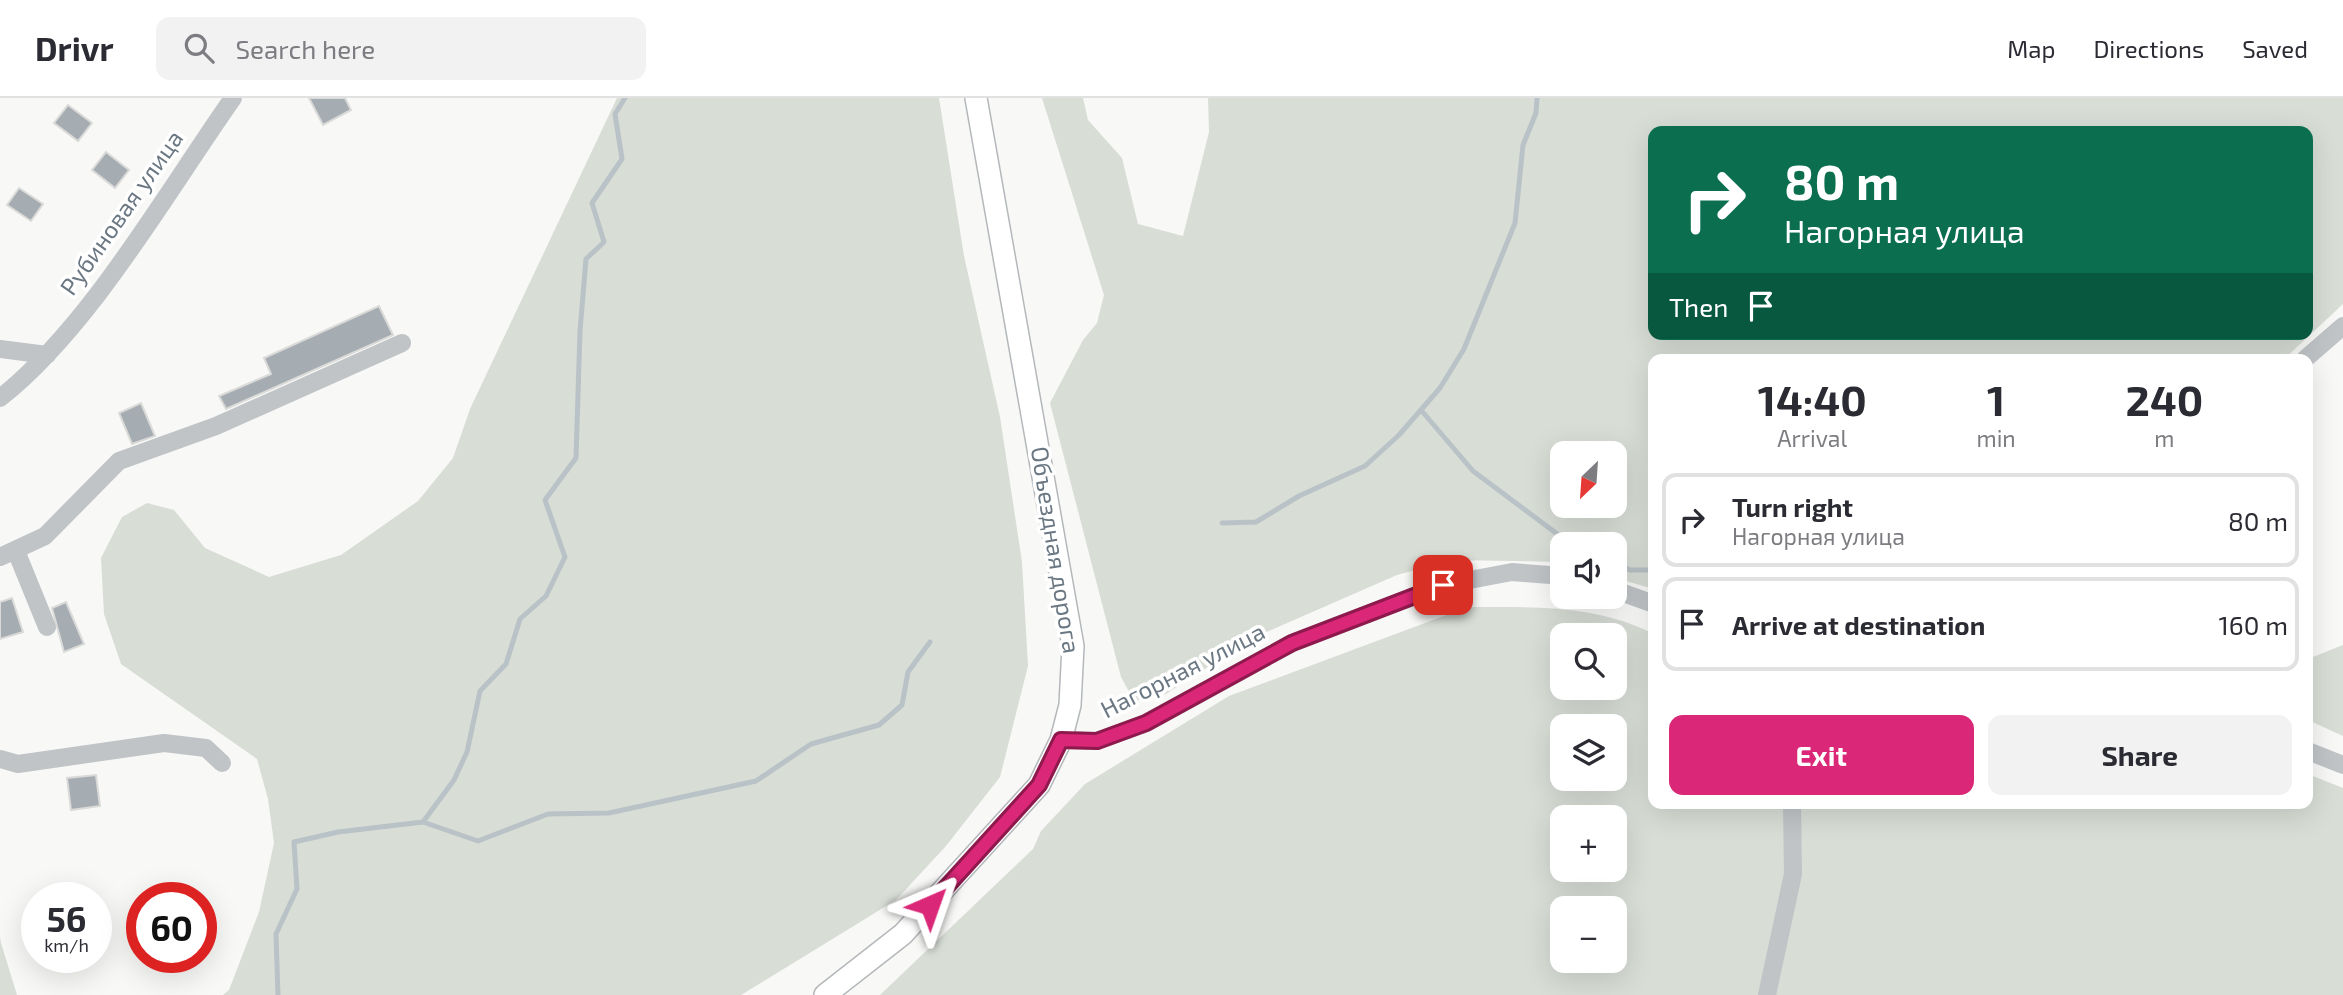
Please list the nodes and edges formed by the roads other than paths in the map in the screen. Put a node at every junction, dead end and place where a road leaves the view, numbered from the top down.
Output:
1 (233, 98) edge
2 (976, 98) edge
3 (2343, 326) edge
4 (402, 343) dead end
5 (0, 349) edge
6 (2311, 354) edge
7 (47, 355) junction
8 (0, 398) edge
9 (8, 554) edge
10 (1550, 575) edge
11 (1627, 594) edge
12 (1627, 596) edge
13 (1648, 602) edge
14 (1648, 612) edge
15 (47, 627) dead end
16 (1061, 740) junction
17 (2313, 753) edge
18 (0, 759) edge
19 (222, 763) dead end
20 (2343, 765) edge
21 (1792, 809) edge
22 (825, 995) edge
23 (1767, 995) edge

1 - 7 street, Рубиновая улица
2 - 16 main road, Объездная дорога
3 - 6 street
4 - 9 street
5 - 7 street
7 - 8 street, Рубиновая улица
9 - 15 street
10 - 16 street, Нагорная улица
11 - 13 street
12 - 14 street
16 - 22 main road, Объездная дорога
17 - 20 street
18 - 19 street
21 - 23 street

